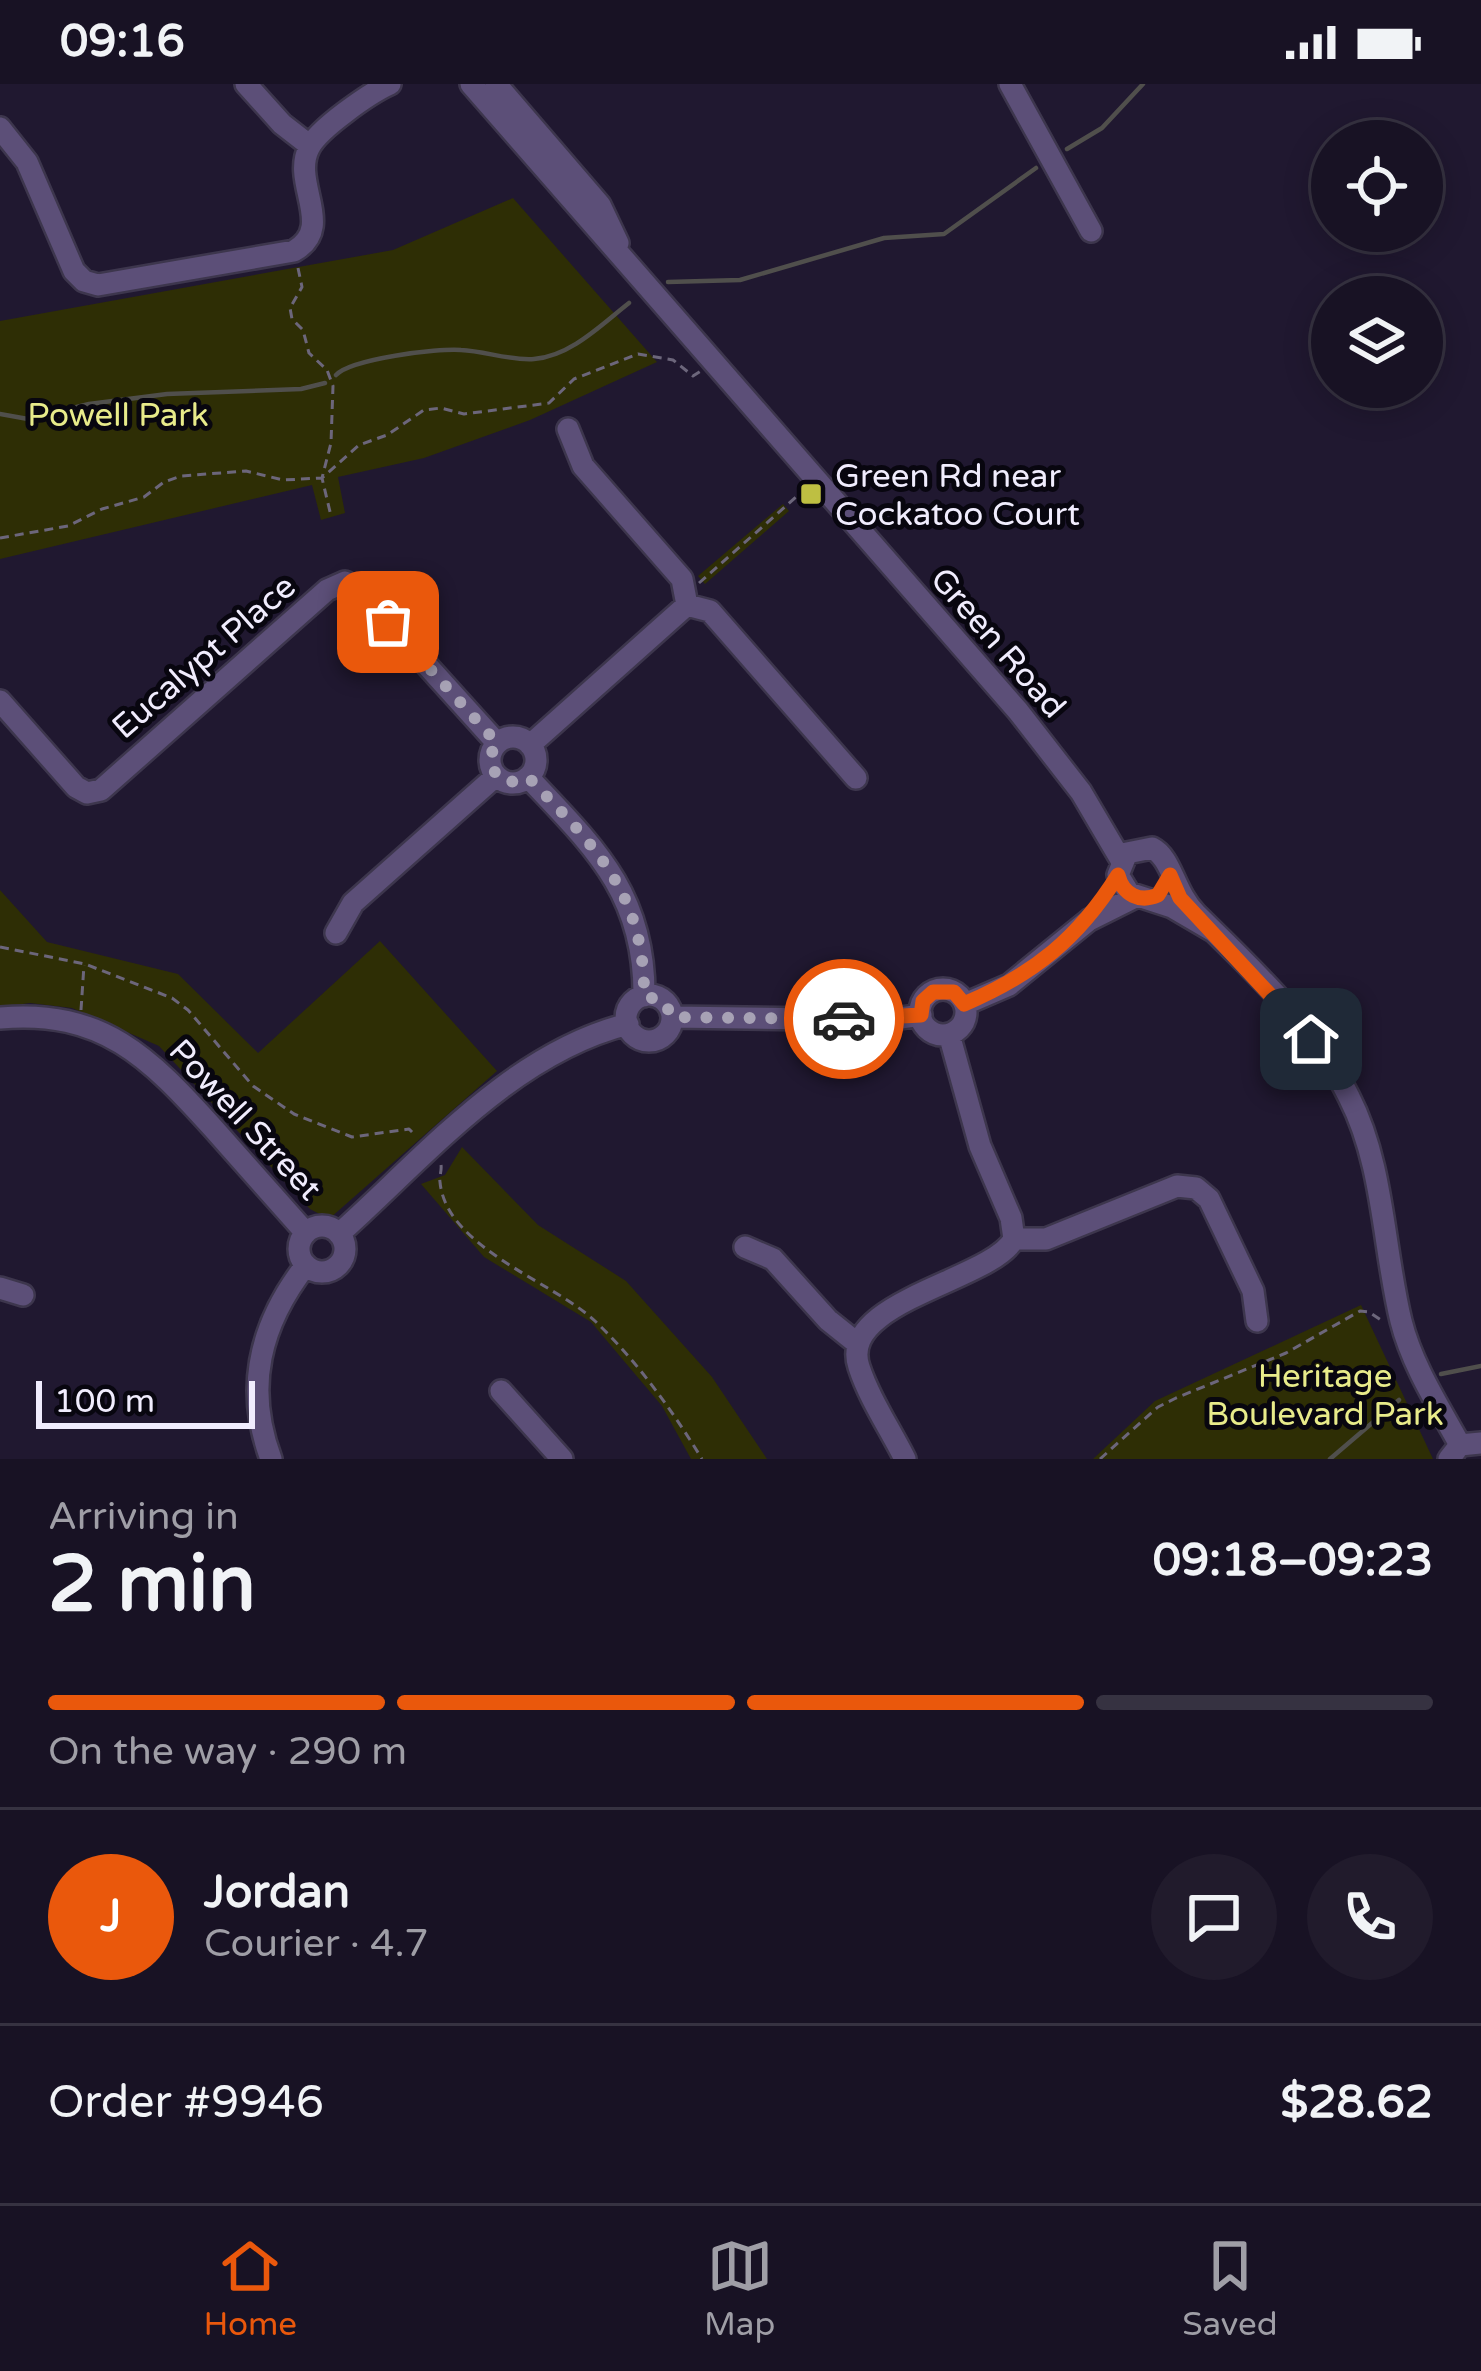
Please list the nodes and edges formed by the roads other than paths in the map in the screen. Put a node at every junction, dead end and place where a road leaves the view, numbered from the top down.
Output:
1 (247, 84) edge
2 (471, 84) edge
3 (496, 84) edge
4 (1010, 84) edge
5 (380, 87) edge
6 (0, 128) edge
7 (309, 145) junction
8 (1091, 232) dead end
9 (628, 265) junction
10 (568, 429) dead end
11 (685, 597) junction
12 (0, 701) edge
13 (497, 743) junction
14 (530, 745) junction
15 (496, 776) junction
16 (528, 777) junction
17 (856, 778) dead end
18 (1081, 792) junction
19 (1143, 847) junction
20 (1120, 868) junction
21 (1170, 875) junction
22 (1143, 898) junction
23 (1089, 920) junction
24 (1214, 931) junction
25 (336, 933) dead end
26 (644, 996) junction
27 (964, 1004) junction
28 (921, 1015) junction
29 (672, 1017) junction
30 (0, 1018) edge
31 (628, 1024) junction
32 (949, 1034) junction
33 (306, 1233) junction
34 (339, 1234) junction
35 (1014, 1239) junction
36 (745, 1247) dead end
37 (306, 1265) junction
38 (0, 1288) edge
39 (22, 1295) dead end
40 (1257, 1321) dead end
41 (858, 1343) junction
42 (501, 1391) dead end
43 (1463, 1449) edge
44 (271, 1459) edge
45 (562, 1459) edge
46 (905, 1459) edge

1 - 7 street
2 - 9 street, Green Road
3 - 9 street, Green Road
4 - 8 street
5 - 7 street
6 - 7 street
9 - 18 street, Green Road
10 - 11 street
11 - 14 street
11 - 17 street
12 - 13 street, Eucalypt Place
13 - 14 street
13 - 15 street
14 - 16 street
15 - 16 street
15 - 25 street
16 - 26 street
18 - 19 street, Green Road
18 - 20 street, Green Road
19 - 20 street
19 - 21 street
20 - 22 street
20 - 23 street
21 - 22 street
21 - 24 street
22 - 23 street
22 - 24 street
23 - 27 street
24 - 43 street
26 - 29 street
26 - 31 street
27 - 28 street
27 - 32 street
28 - 29 street
28 - 32 street
29 - 31 street
30 - 33 street, Powell Street
31 - 34 street
32 - 35 street
33 - 34 street
33 - 37 street
34 - 37 street
35 - 40 street
35 - 41 street
36 - 41 street
37 - 44 street
38 - 39 street
41 - 46 street
42 - 45 street

